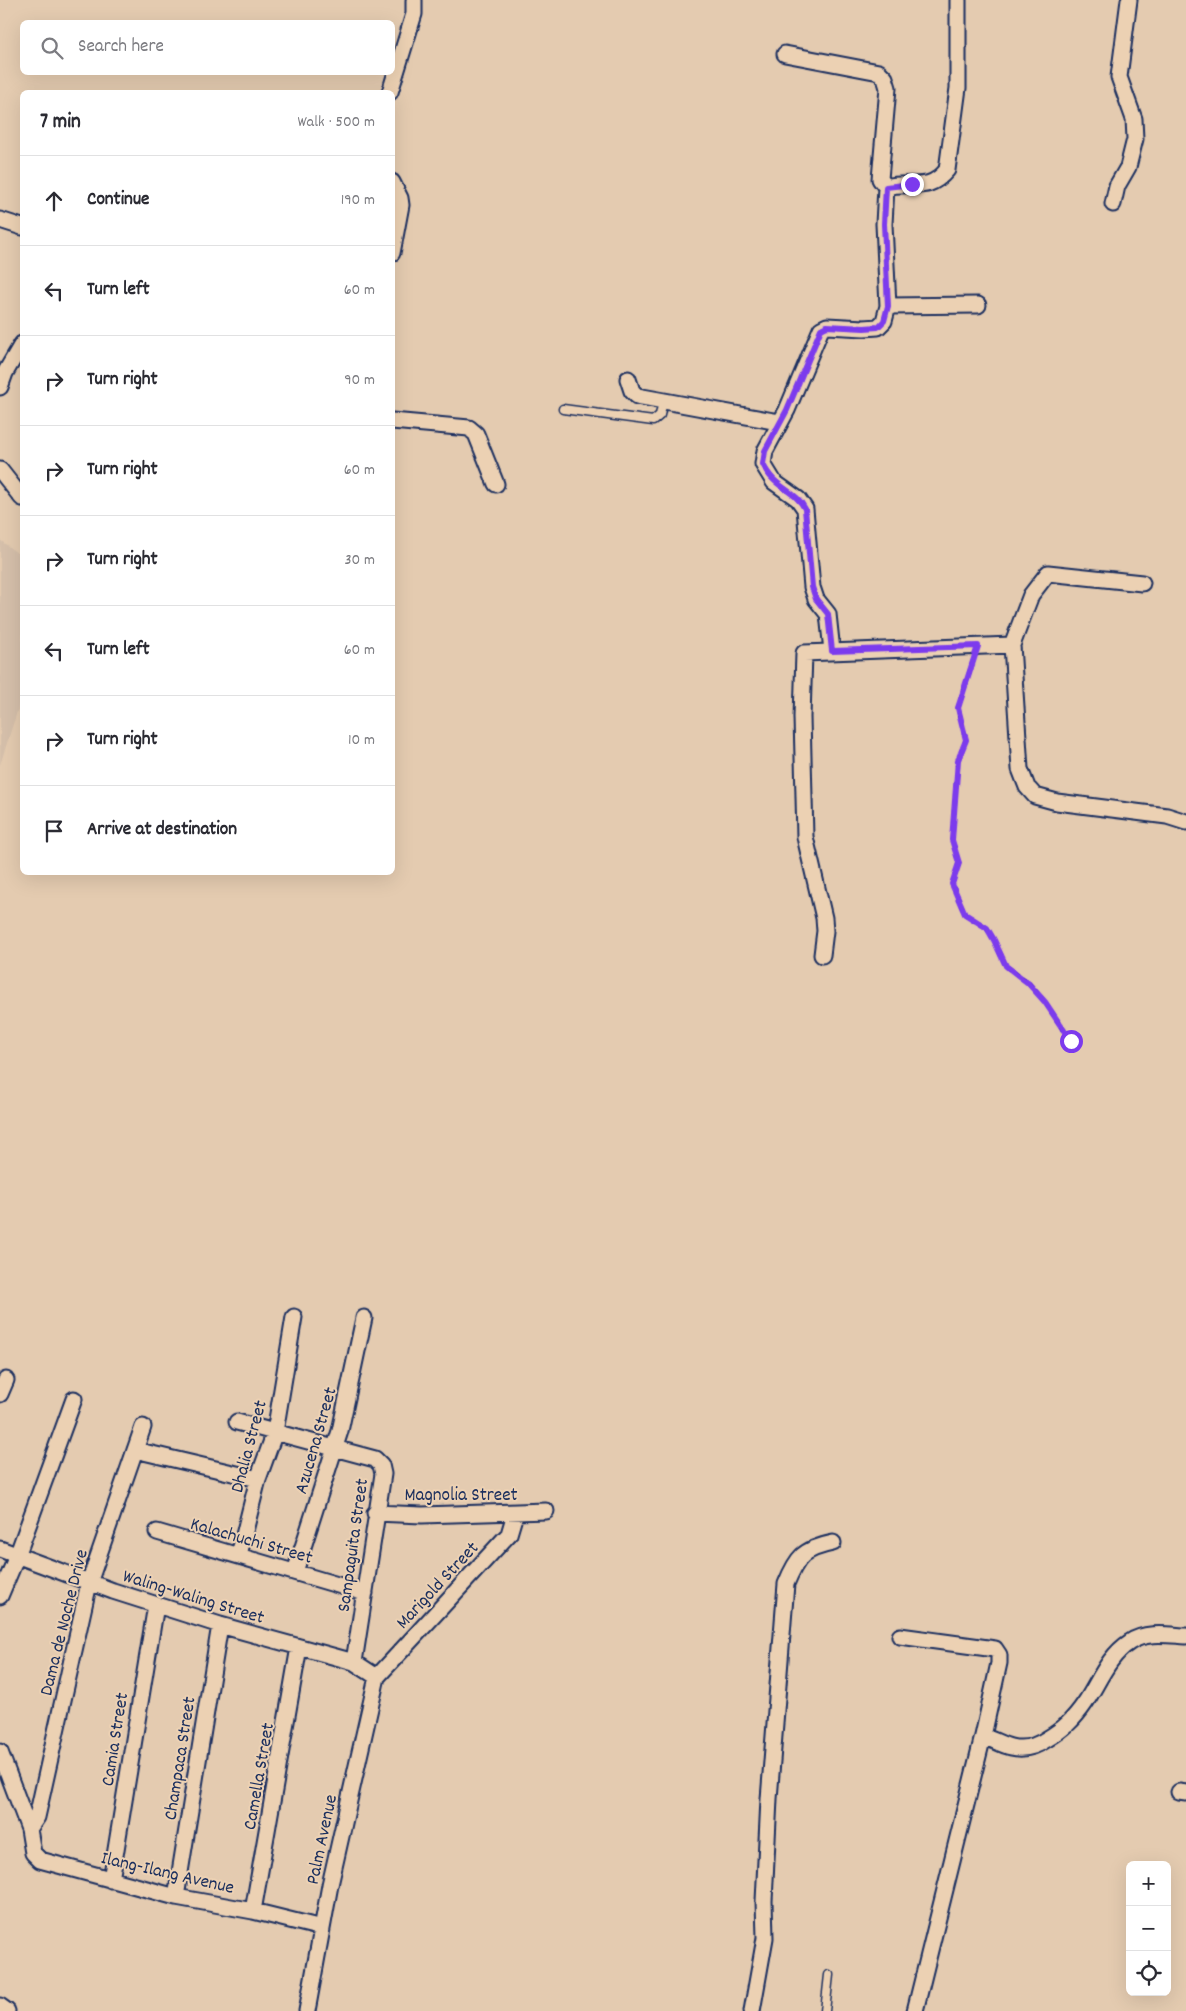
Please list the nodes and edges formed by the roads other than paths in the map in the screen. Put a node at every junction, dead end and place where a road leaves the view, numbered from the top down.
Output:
1 (414, 0) edge
2 (958, 0) edge
3 (1129, 0) edge
4 (785, 54) dead end
5 (391, 90) edge
6 (886, 187) junction
7 (395, 188) edge
8 (1113, 204) dead end
9 (0, 220) edge
10 (20, 226) edge
11 (395, 238) edge
12 (978, 305) dead end
13 (888, 306) junction
14 (20, 348) edge
15 (628, 379) dead end
16 (0, 387) edge
17 (663, 401) junction
18 (563, 409) dead end
19 (395, 421) edge
20 (779, 422) junction
21 (0, 470) edge
22 (496, 484) dead end
23 (20, 495) edge
24 (1142, 583) dead end
25 (1012, 644) junction
26 (832, 651) junction
27 (1186, 822) edge
28 (822, 955) dead end
29 (294, 1317) dead end
30 (364, 1318) dead end
31 (74, 1399) dead end
32 (237, 1422) dead end
33 (143, 1427) dead end
34 (275, 1432) junction
35 (335, 1448) junction
36 (135, 1450) junction
37 (258, 1479) junction
38 (546, 1511) dead end
39 (375, 1513) junction
40 (515, 1514) junction
41 (157, 1532) dead end
42 (833, 1543) dead end
43 (0, 1549) edge
44 (239, 1555) junction
45 (17, 1556) junction
46 (295, 1572) junction
47 (88, 1583) junction
48 (365, 1593) junction
49 (0, 1596) edge
50 (156, 1605) junction
51 (220, 1625) junction
52 (900, 1636) dead end
53 (1186, 1636) edge
54 (299, 1647) junction
55 (354, 1662) junction
56 (377, 1677) junction
57 (983, 1736) junction
58 (0, 1752) edge
59 (29, 1829) junction
60 (111, 1880) junction
61 (176, 1897) junction
62 (253, 1911) junction
63 (322, 1928) junction
64 (829, 1975) dead end
65 (0, 2006) edge
66 (7, 2011) edge
67 (307, 2011) edge
68 (752, 2011) edge
69 (825, 2011) edge
70 (915, 2011) edge

1 - 5 street
2 - 6 street
3 - 8 street
4 - 6 street
6 - 13 street
7 - 11 street
9 - 10 street
12 - 13 street
13 - 20 street
14 - 16 street
15 - 17 street
17 - 18 lane
17 - 20 street
19 - 22 street
20 - 26 street
21 - 23 street
24 - 25 street
25 - 26 street
25 - 27 street
26 - 28 street
29 - 34 street, Dhalia Street
30 - 35 street, Azucena Street
31 - 45 street
32 - 34 street, Sampaguita Street
33 - 36 street, Dama de Noche Drive
34 - 35 street, Sampaguita Street
34 - 37 street, Dhalia Street
35 - 39 street, Sampaguita Street
35 - 46 street, Azucena Street
36 - 37 street
36 - 47 street, Dama de Noche Drive
37 - 44 street, Dhalia Street
38 - 40 street, Magnolia Street
39 - 40 street, Magnolia Street
39 - 48 street, Sampaguita Street
40 - 56 street, Marigold Street
41 - 44 street, Kalachuchi Street
42 - 68 street
43 - 45 street, Waling-Waling Street
44 - 46 street, Kalachuchi Street
45 - 47 street, Waling-Waling Street
45 - 49 street
46 - 48 street, Kalachuchi Street
47 - 50 street, Waling-Waling Street
47 - 59 street, Dama de Noche Drive
48 - 55 street, Sampaguita Street
50 - 51 street, Waling-Waling Street
50 - 60 street, Camia Street
51 - 54 street, Waling-Waling Street
51 - 61 street, Champaca Street
52 - 57 street
53 - 57 street
54 - 55 street, Waling-Waling Street
54 - 62 street, Camella Street
55 - 56 street, Waling-Waling Street
56 - 63 street, Palm Avenue
57 - 70 street
58 - 59 street, Ilang-Ilang Avenue
59 - 60 street, Ilang-Ilang Avenue
60 - 61 street, Ilang-Ilang Avenue
61 - 62 street, Ilang-Ilang Avenue
62 - 63 street, Ilang-Ilang Avenue
63 - 67 street, Palm Avenue
64 - 69 lane
65 - 66 street

